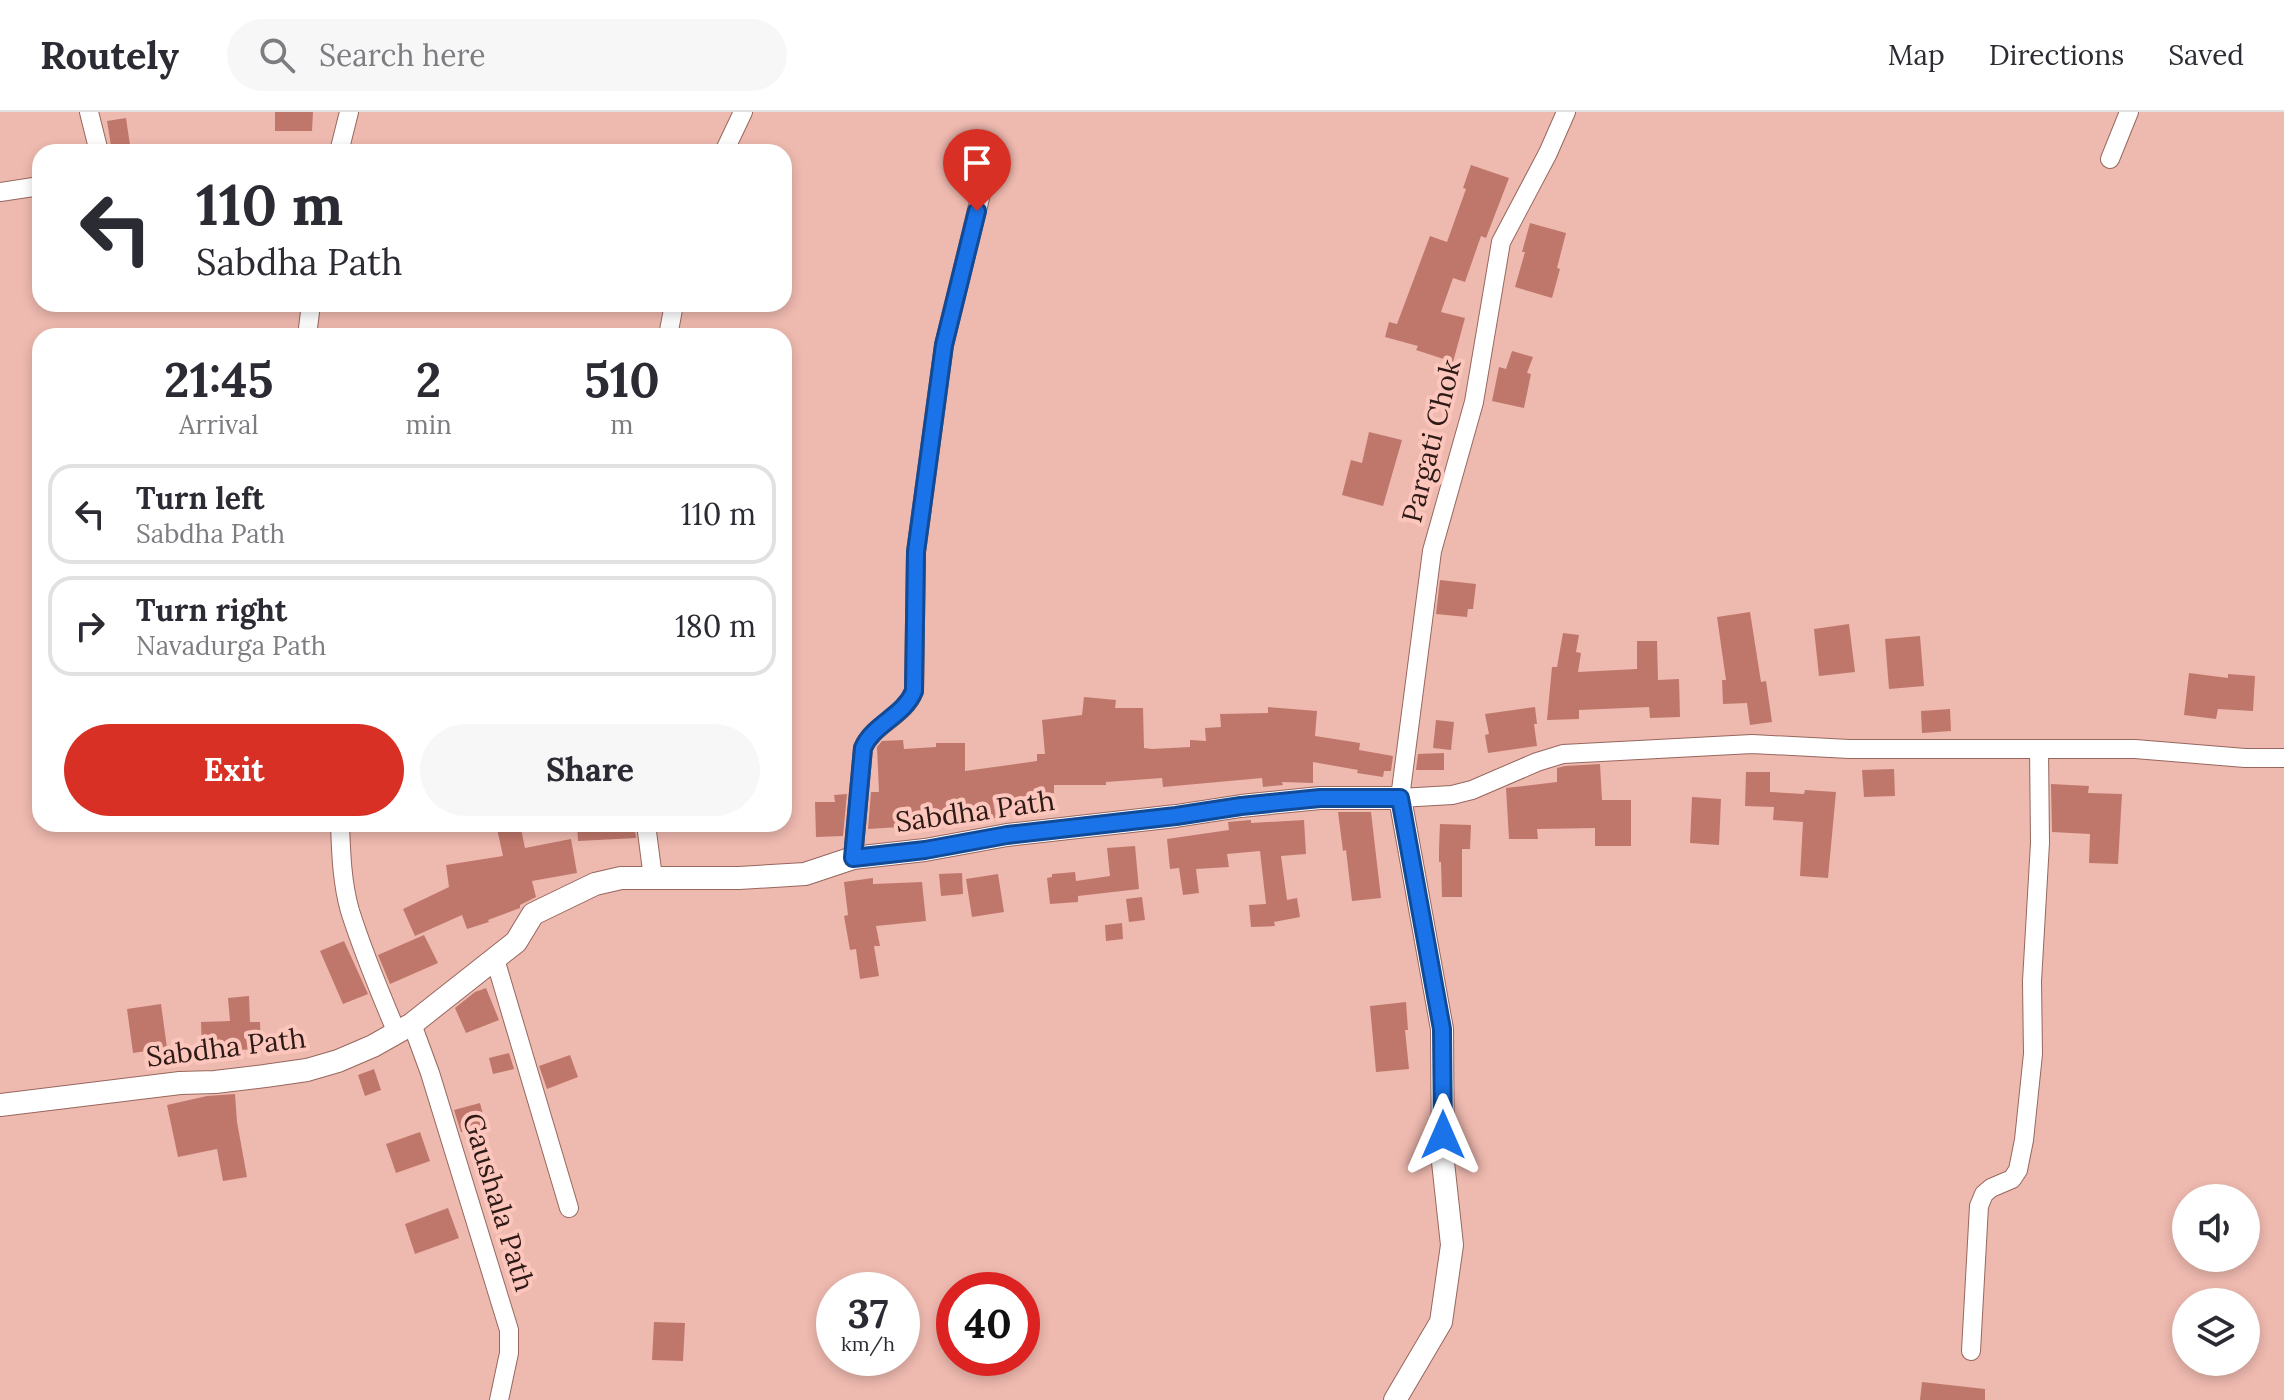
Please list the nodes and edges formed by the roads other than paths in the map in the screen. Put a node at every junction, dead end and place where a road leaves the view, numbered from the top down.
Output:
1 (89, 112) edge
2 (349, 112) edge
3 (743, 112) edge
4 (1566, 112) edge
5 (2129, 112) edge
6 (97, 144) edge
7 (341, 144) edge
8 (728, 144) edge
9 (990, 157) dead end
10 (2110, 159) dead end
11 (32, 187) edge
12 (0, 192) edge
13 (2039, 749) junction
14 (2284, 758) edge
15 (1400, 798) junction
16 (340, 832) edge
17 (647, 832) edge
18 (853, 858) junction
19 (653, 878) junction
20 (495, 959) junction
21 (404, 1029) junction
22 (0, 1105) edge
23 (569, 1208) dead end
24 (1971, 1351) dead end
25 (499, 1400) edge
26 (1395, 1400) edge

1 - 6 street
2 - 7 street
3 - 8 street
4 - 15 street, Pargati Chok
5 - 10 street
9 - 18 street
11 - 12 street
13 - 14 street
13 - 15 street
13 - 24 street
15 - 18 street, Sabdha Path
15 - 26 street
16 - 21 street, Gaushala Path
17 - 19 street
18 - 19 street, Sabdha Path
19 - 20 street, Sabdha Path
20 - 21 street, Sabdha Path
20 - 23 street
21 - 22 street, Sabdha Path
21 - 25 street, Gaushala Path

